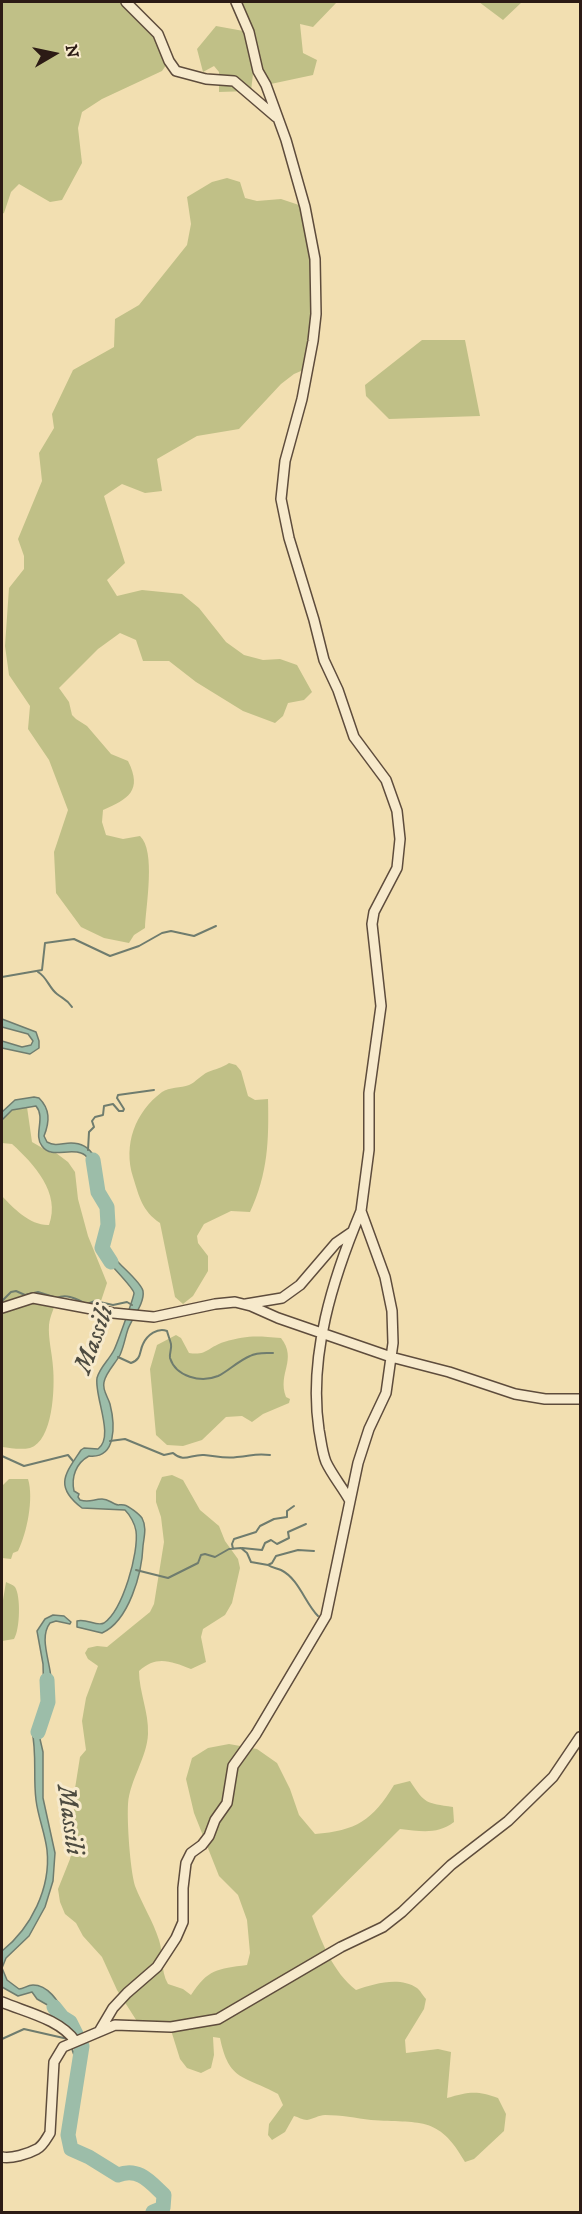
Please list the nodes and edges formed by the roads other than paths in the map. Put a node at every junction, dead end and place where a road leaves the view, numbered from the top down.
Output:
1 (126, 2) edge
2 (236, 2) edge
3 (278, 119) junction
4 (361, 1211) junction
5 (352, 1232) junction
6 (244, 1305) junction
7 (2, 1308) edge
8 (323, 1333) junction
9 (392, 1357) junction
10 (580, 1399) edge
11 (350, 1501) junction
12 (580, 1737) edge
13 (2, 2002) edge
14 (100, 2030) junction
15 (75, 2041) junction
16 (2, 2157) edge

1 - 3 street
2 - 3 street
3 - 4 street
4 - 5 street
4 - 9 street
5 - 6 street
5 - 8 street
6 - 7 street
6 - 8 street
8 - 9 street
8 - 11 street
9 - 10 street
9 - 11 street
11 - 14 street
12 - 14 street
13 - 15 street
14 - 15 street
15 - 16 street

